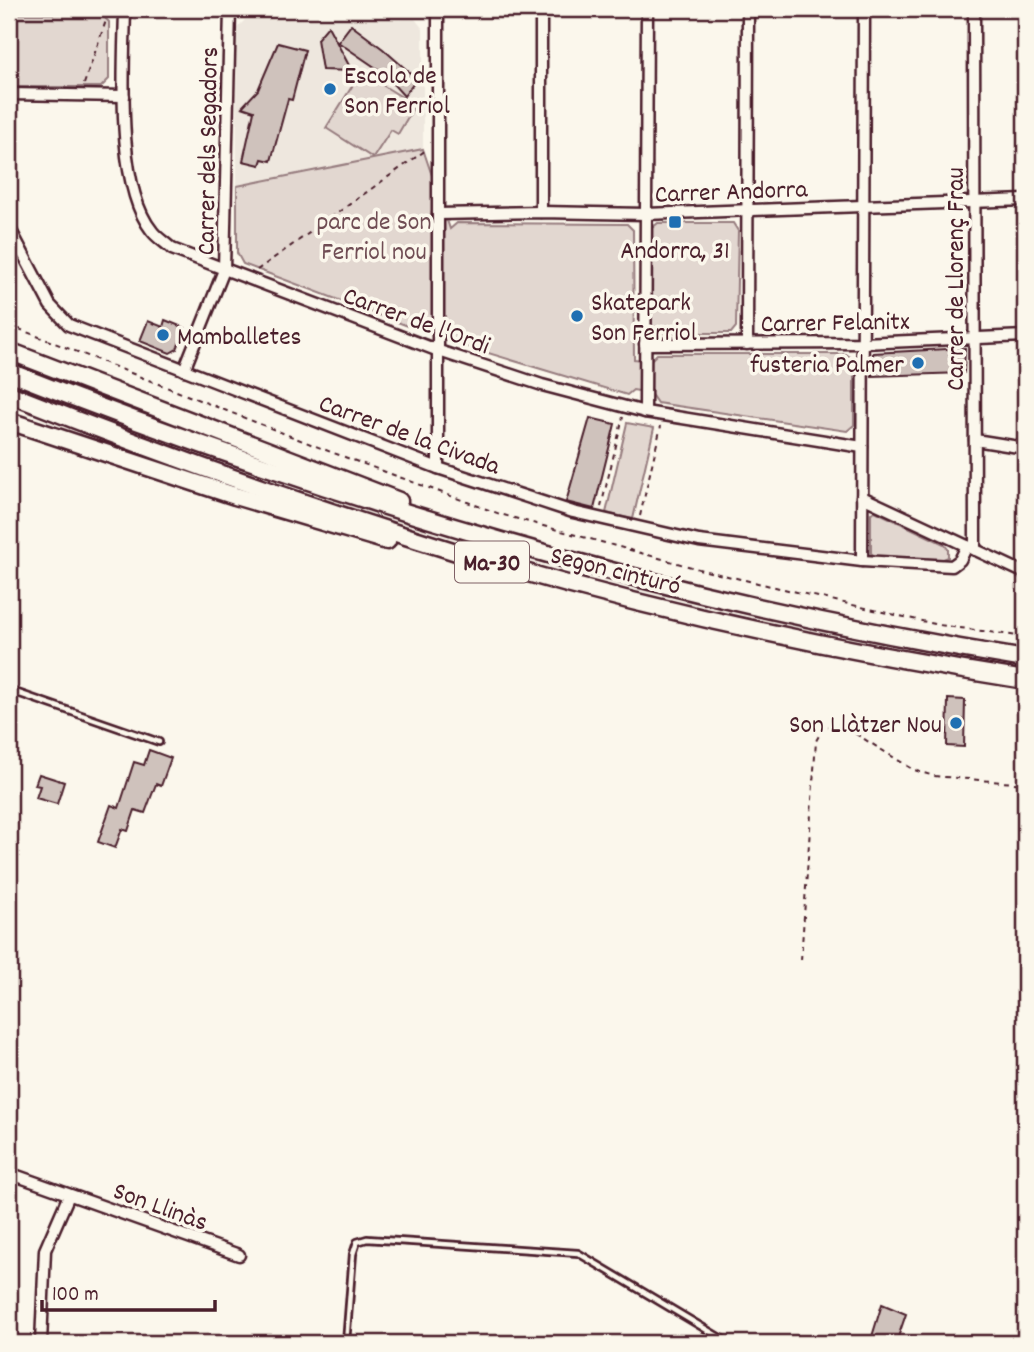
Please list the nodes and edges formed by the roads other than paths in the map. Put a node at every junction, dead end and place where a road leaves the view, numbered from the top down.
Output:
1 (125, 9) edge
2 (230, 9) edge
3 (438, 9) edge
4 (541, 9) edge
5 (647, 9) edge
6 (748, 9) edge
7 (864, 9) edge
8 (974, 9) edge
9 (9, 94) edge
10 (124, 96) junction
11 (1025, 200) edge
12 (975, 202) junction
13 (863, 206) junction
14 (747, 211) junction
15 (541, 212) junction
16 (438, 214) junction
17 (646, 214) junction
18 (9, 227) edge
19 (224, 270) junction
20 (1025, 336) edge
21 (975, 338) junction
22 (863, 343) junction
23 (645, 344) junction
24 (747, 344) junction
25 (9, 351) edge
26 (439, 351) junction
27 (184, 370) junction
28 (9, 372) edge
29 (9, 394) edge
30 (645, 412) junction
31 (9, 421) edge
32 (975, 440) junction
33 (862, 447) junction
34 (1025, 448) edge
35 (438, 468) junction
36 (862, 497) junction
37 (488, 539) junction
38 (971, 548) junction
39 (862, 561) junction
40 (522, 570) junction
41 (1025, 573) edge
42 (1025, 659) edge
43 (990, 675) junction
44 (1025, 680) edge
45 (1025, 687) edge
46 (9, 690) edge
47 (159, 742) dead end
48 (9, 1173) edge
49 (69, 1195) junction
50 (239, 1255) dead end
51 (41, 1343) edge
52 (346, 1343) edge
53 (729, 1343) edge

1 - 10 street, Carrer de l'Ordi
2 - 19 street, Carrer dels Segadors
3 - 16 street
4 - 15 street
5 - 17 street
6 - 14 street
7 - 13 street
8 - 12 street, Carrer de Llorenç Frau
9 - 10 street
10 - 19 street, Carrer de l'Ordi
11 - 12 street, Carrer Andorra
12 - 13 street, Carrer Andorra
12 - 21 street, Carrer de Llorenç Frau
13 - 14 street, Carrer Andorra
13 - 22 street
14 - 17 street, Carrer Andorra
14 - 24 street
15 - 16 street, Carrer Andorra
15 - 17 street, Carrer Andorra
16 - 26 street
17 - 23 street
18 - 27 street, Carrer de la Civada
19 - 26 street, Carrer de l'Ordi
19 - 27 street, Carrer dels Segadors
20 - 21 street, Carrer Felanitx
21 - 22 street, Carrer Felanitx
21 - 32 street, Carrer de Llorenç Frau
22 - 24 street, Carrer Felanitx
22 - 33 street
23 - 24 street, Carrer Felanitx
23 - 30 street
25 - 37 highway
26 - 30 street, Carrer de l'Ordi
26 - 35 street
27 - 35 street, Carrer de la Civada
28 - 37 highway, Ma-30
29 - 40 highway, Segon cinturó / Ma-30
30 - 33 street, Carrer de l'Ordi
31 - 40 highway
32 - 34 street
32 - 38 street, Carrer de Llorenç Frau
33 - 36 street
35 - 39 street, Carrer de la Civada
36 - 38 street
36 - 39 street
37 - 42 highway, Segon cinturó / Ma-30
38 - 39 street, Carrer de la Civada
38 - 41 street
40 - 43 highway, Segon cinturó / Ma-30
43 - 44 highway, Segon cinturó / Ma-30
43 - 45 highway
46 - 47 lane
48 - 49 street, Son Llinàs
49 - 50 street, Son Llinàs
49 - 51 street
52 - 53 lane

